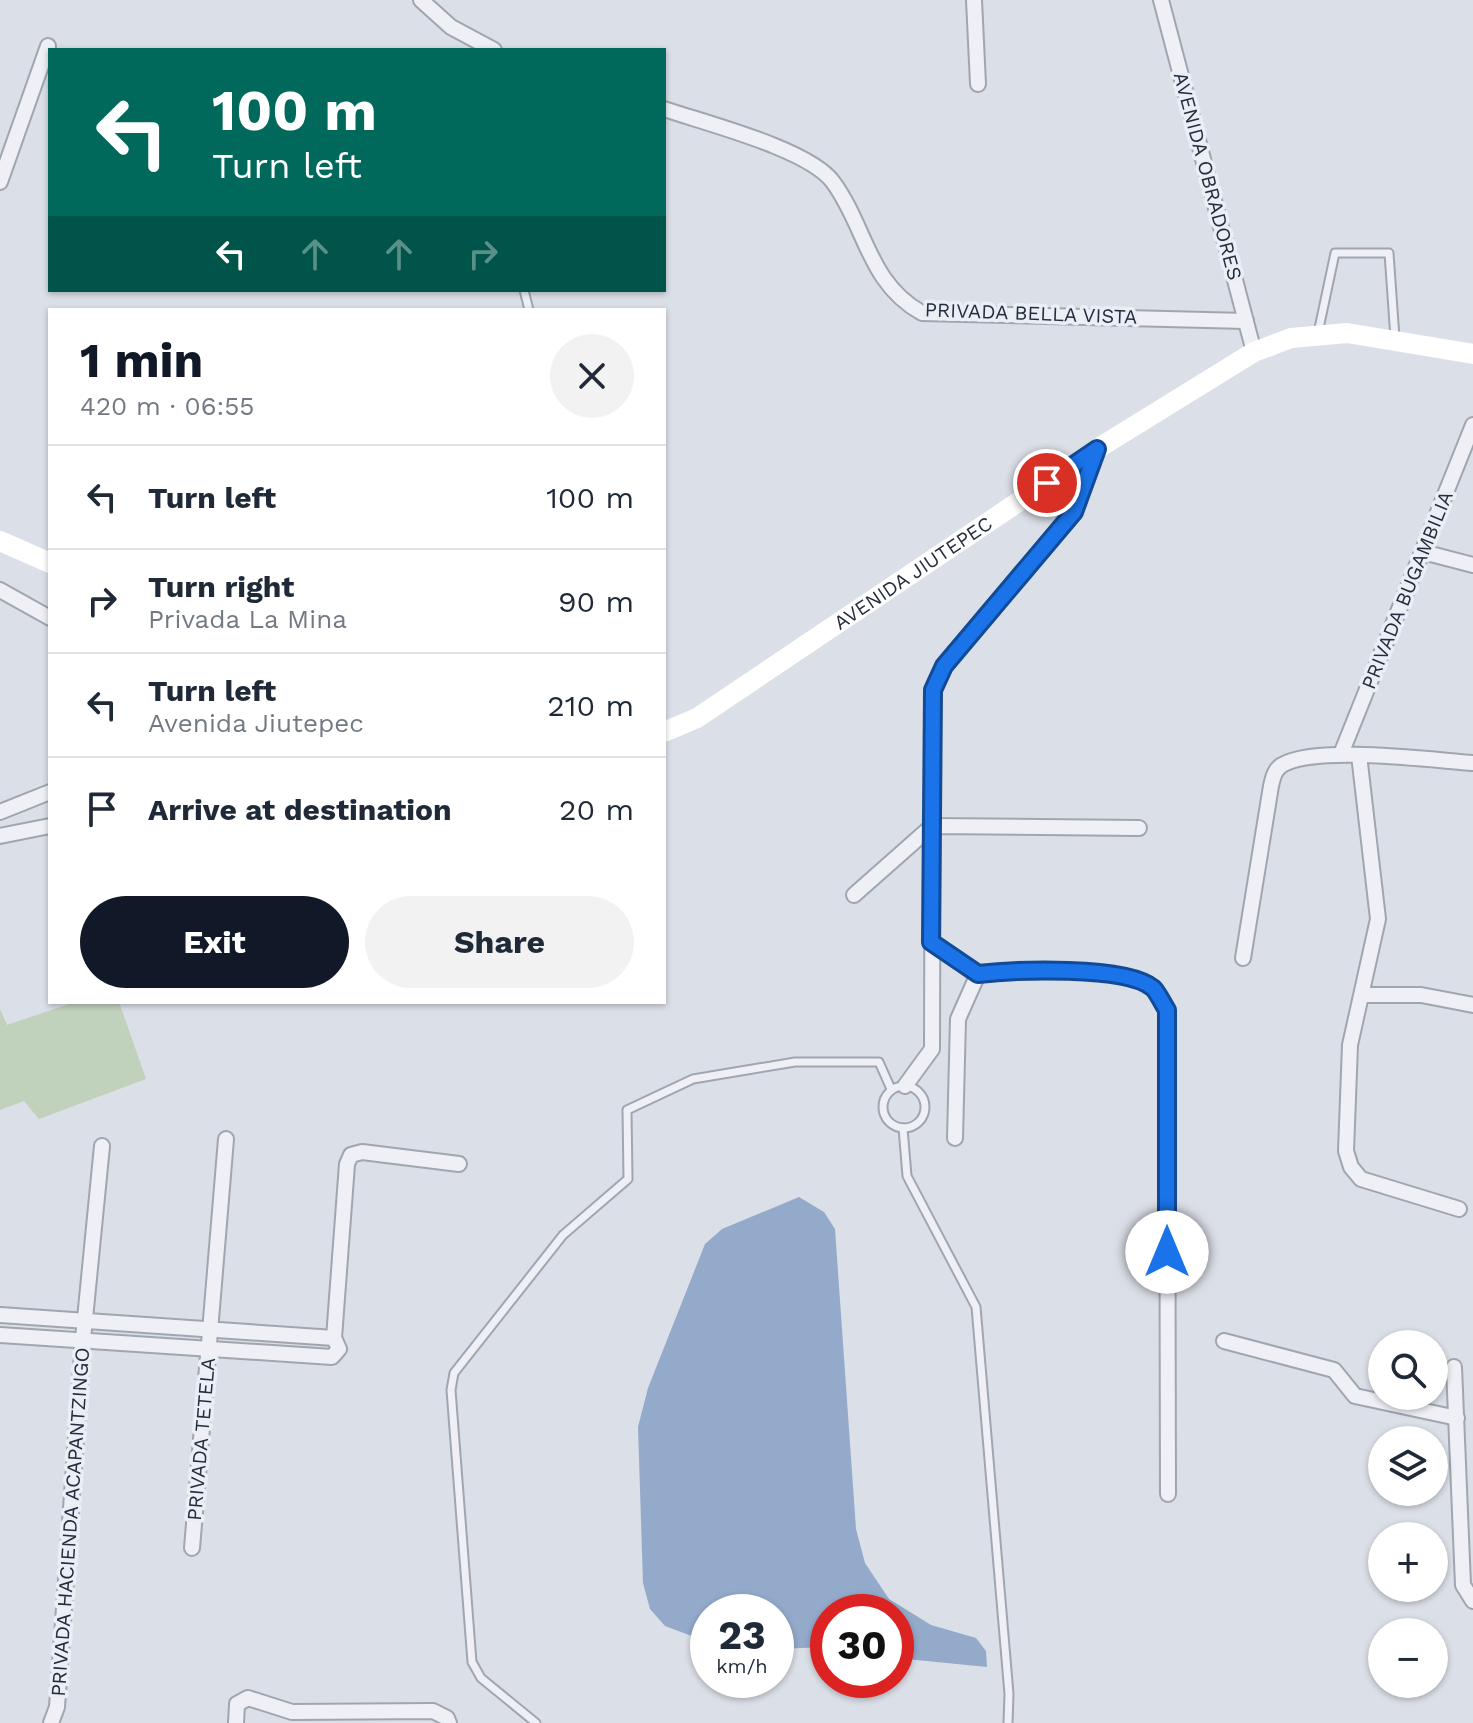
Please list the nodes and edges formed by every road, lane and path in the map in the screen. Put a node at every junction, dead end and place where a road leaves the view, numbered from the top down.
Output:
1 (421, 0) edge
2 (974, 0) edge
3 (1161, 0) edge
4 (48, 46) dead end
5 (490, 48) edge
6 (978, 84) dead end
7 (666, 110) edge
8 (0, 182) edge
9 (1246, 321) junction
10 (1318, 333) junction
11 (1396, 340) junction
12 (1254, 352) junction
13 (1473, 354) edge
14 (1473, 425) edge
15 (1097, 449) junction
16 (0, 541) edge
17 (1423, 552) junction
18 (48, 562) edge
19 (1473, 565) edge
20 (0, 590) edge
21 (14, 597) junction
22 (0, 604) edge
23 (48, 617) edge
24 (666, 731) edge
25 (1341, 754) junction
26 (1359, 755) junction
27 (1473, 763) edge
28 (48, 793) edge
29 (0, 812) edge
30 (48, 826) edge
31 (932, 826) junction
32 (1139, 828) dead end
33 (0, 836) edge
34 (854, 895) dead end
35 (931, 942) junction
36 (1243, 958) dead end
37 (978, 974) junction
38 (1364, 995) junction
39 (1473, 1005) edge
40 (898, 1088) junction
41 (903, 1128) junction
42 (955, 1138) dead end
43 (226, 1139) dead end
44 (102, 1146) dead end
45 (459, 1164) dead end
46 (1459, 1209) dead end
47 (0, 1315) edge
48 (84, 1321) junction
49 (210, 1329) junction
50 (0, 1335) edge
51 (334, 1338) junction
52 (83, 1339) junction
53 (1224, 1341) dead end
54 (208, 1348) junction
55 (1454, 1367) dead end
56 (1457, 1418) junction
57 (1168, 1494) dead end
58 (192, 1548) dead end
59 (1473, 1601) edge
60 (51, 1723) edge
61 (236, 1723) edge
62 (449, 1723) edge
63 (536, 1723) edge
64 (1008, 1723) edge

1 - 5 street
2 - 6 street
3 - 9 street, AVENIDA OBRADORES
4 - 8 street
7 - 9 street, PRIVADA BELLA VISTA
9 - 12 street, AVENIDA OBRADORES
10 - 11 main road, AVENIDA JIUTEPEC
10 - 11 lane
10 - 12 main road, AVENIDA JIUTEPEC
11 - 13 main road, AVENIDA JIUTEPEC
12 - 15 main road, AVENIDA JIUTEPEC
14 - 17 street, PRIVADA BUGAMBILIA
15 - 24 main road, AVENIDA JIUTEPEC
15 - 31 street
16 - 18 main road
17 - 19 street
17 - 25 street, PRIVADA BUGAMBILIA
20 - 21 street
21 - 22 street
21 - 23 street
25 - 26 street
25 - 36 street
26 - 27 street
26 - 38 street
28 - 29 street
30 - 33 street
31 - 32 street
31 - 34 street
31 - 35 street
35 - 37 street
35 - 40 street
37 - 42 street
37 - 57 street
38 - 39 street
38 - 46 street
40 - 41 lane
40 - 41 lane
40 - 63 lane
41 - 64 lane
43 - 49 street, PRIVADA TETELA
44 - 48 street, PRIVADA HACIENDA ACAPANTZINGO
45 - 51 street
47 - 48 street
48 - 49 street
48 - 52 street, PRIVADA HACIENDA ACAPANTZINGO
49 - 51 street
49 - 54 street, PRIVADA TETELA
50 - 52 street
51 - 54 street
52 - 54 street
52 - 60 street, PRIVADA HACIENDA ACAPANTZINGO
53 - 56 street
54 - 58 street, PRIVADA TETELA
55 - 56 street
56 - 59 street
61 - 62 street

